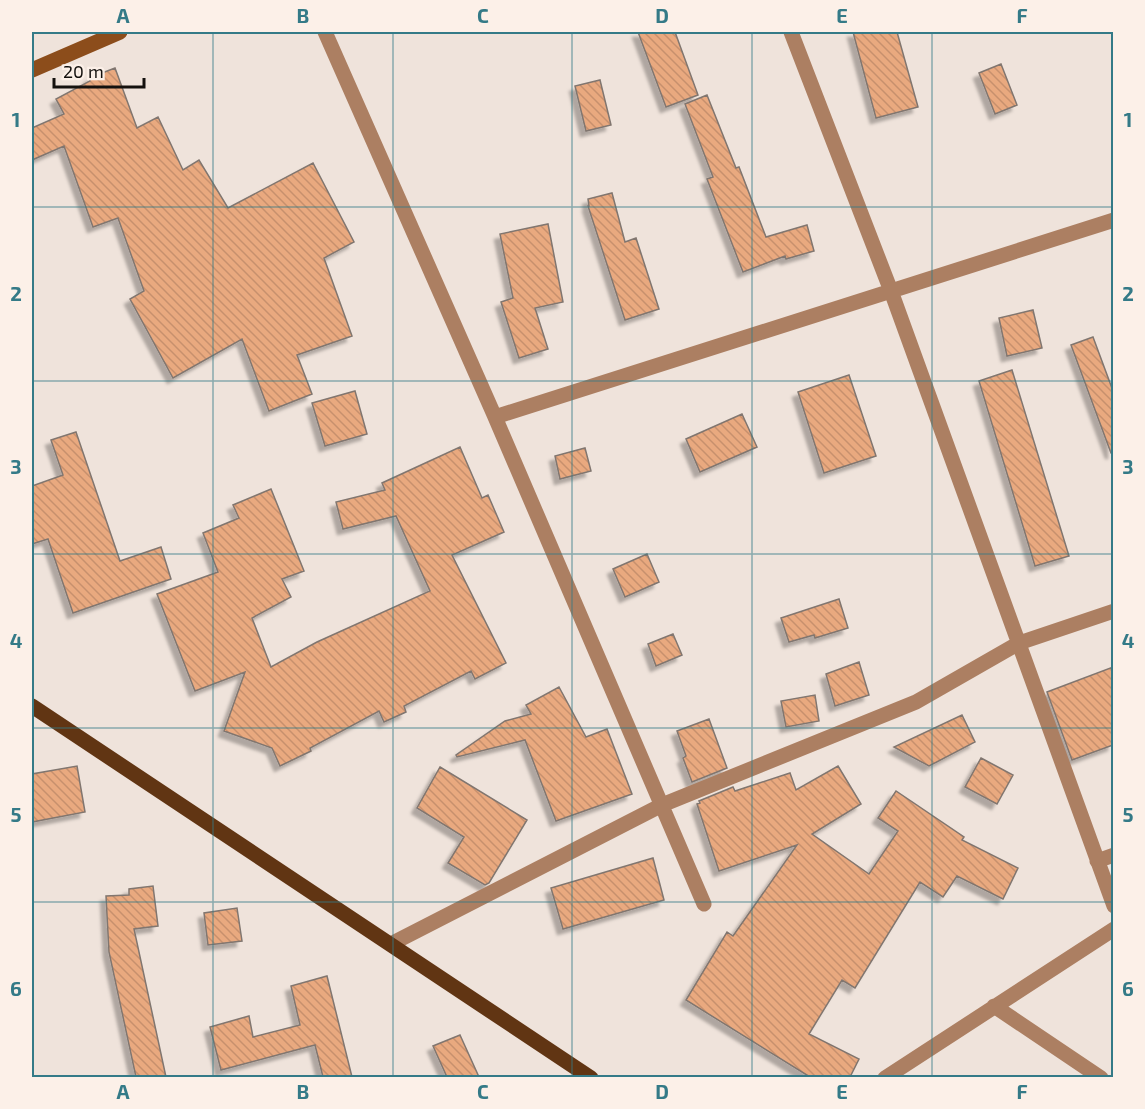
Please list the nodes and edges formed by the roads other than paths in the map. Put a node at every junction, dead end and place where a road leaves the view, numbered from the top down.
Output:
1 (120, 32) edge
2 (325, 32) edge
3 (791, 32) edge
4 (32, 70) edge
5 (1113, 220) edge
6 (891, 291) junction
7 (495, 417) junction
8 (1113, 611) edge
9 (1019, 644) junction
10 (32, 706) edge
11 (662, 805) junction
12 (1113, 855) edge
13 (1097, 861) junction
14 (704, 904) dead end
15 (1113, 906) edge
16 (1113, 929) edge
17 (391, 945) junction
18 (994, 1006) junction
19 (591, 1077) edge
20 (885, 1077) edge
21 (1101, 1077) edge

1 - 4 street
2 - 7 street
3 - 6 street
5 - 6 street
6 - 7 street
6 - 9 street
7 - 11 street
8 - 9 street
9 - 11 street
9 - 13 street
10 - 17 main road
11 - 14 street
11 - 17 street
12 - 13 street
13 - 15 street
16 - 18 street
17 - 19 main road
18 - 20 street
18 - 21 street

